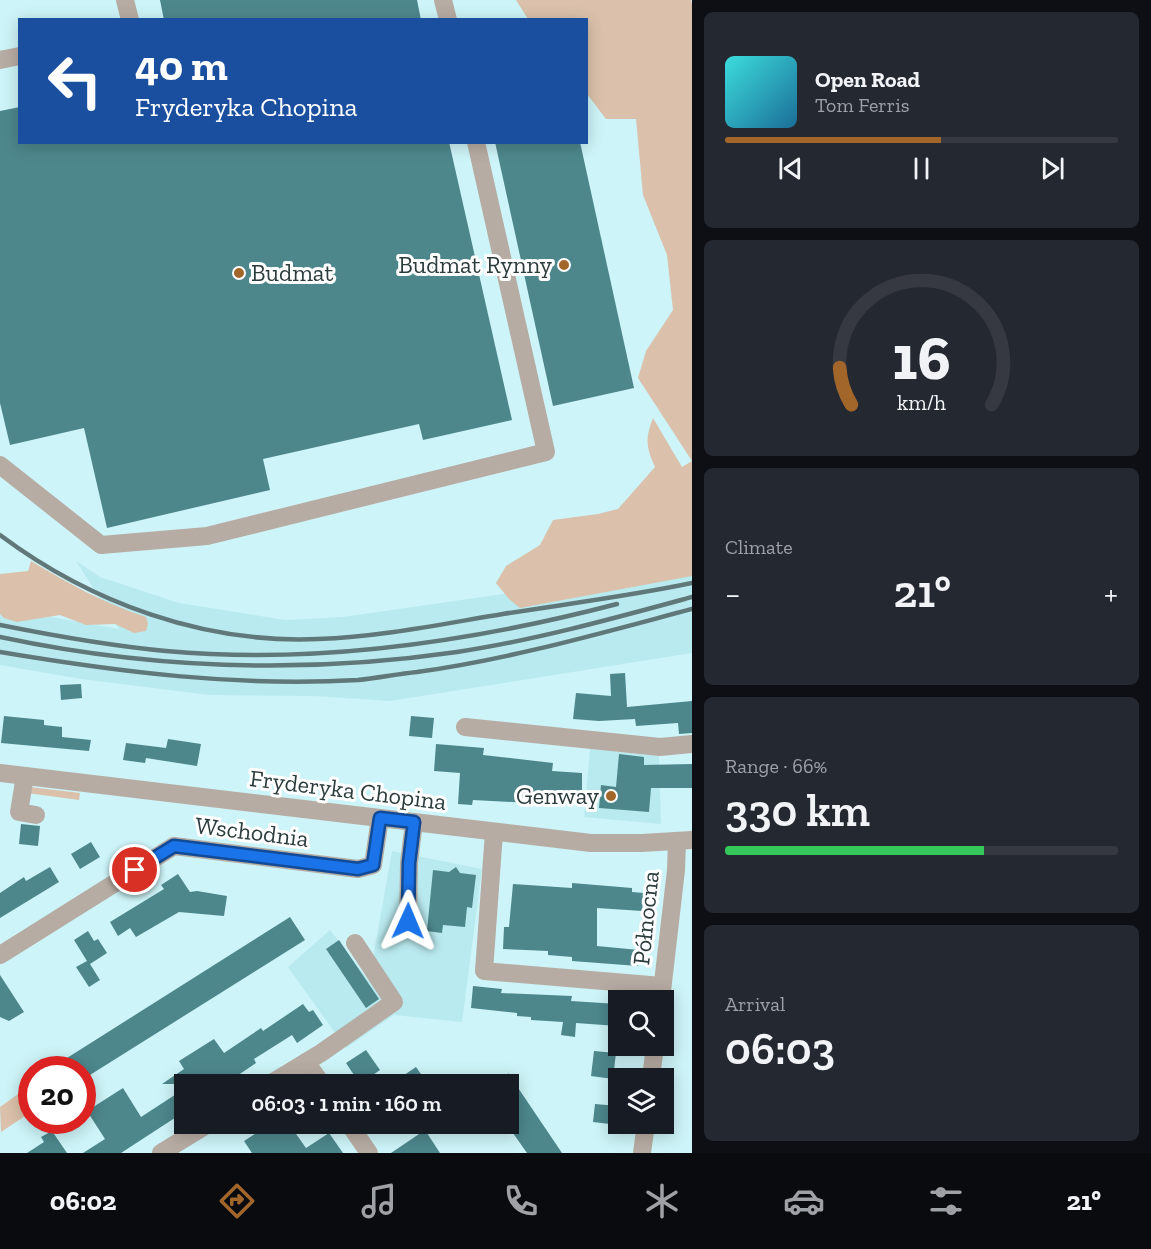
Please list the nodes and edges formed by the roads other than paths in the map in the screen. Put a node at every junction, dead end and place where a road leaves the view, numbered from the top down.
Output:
1 (125, 0) edge
2 (443, 0) edge
3 (130, 18) edge
4 (448, 18) edge
5 (18, 56) edge
6 (0, 60) edge
7 (476, 144) edge
8 (0, 465) edge
9 (465, 727) dead end
10 (692, 744) edge
11 (0, 773) edge
12 (25, 776) junction
13 (36, 815) dead end
14 (380, 818) junction
15 (414, 822) junction
16 (494, 832) junction
17 (684, 841) edge
18 (408, 921) dead end
19 (355, 943) dead end
20 (0, 955) edge
21 (638, 990) edge
22 (662, 990) edge
23 (306, 1062) junction
24 (286, 1074) edge
25 (315, 1074) edge
26 (192, 1134) edge
27 (356, 1134) edge
28 (645, 1134) edge
29 (162, 1153) edge
30 (369, 1153) edge
31 (642, 1153) edge

1 - 3 street
2 - 4 street
5 - 6 street
7 - 8 street
9 - 10 street
11 - 12 street, Fryderyka Chopina
12 - 13 street
12 - 14 street, Fryderyka Chopina
14 - 15 street, Fryderyka Chopina
14 - 20 street, Wschodnia
15 - 16 street, Fryderyka Chopina
15 - 18 street
16 - 17 street, Fryderyka Chopina
16 - 21 street
17 - 22 street, Północna
19 - 23 street
23 - 24 street
23 - 25 street
26 - 29 street
27 - 30 street
28 - 31 street

